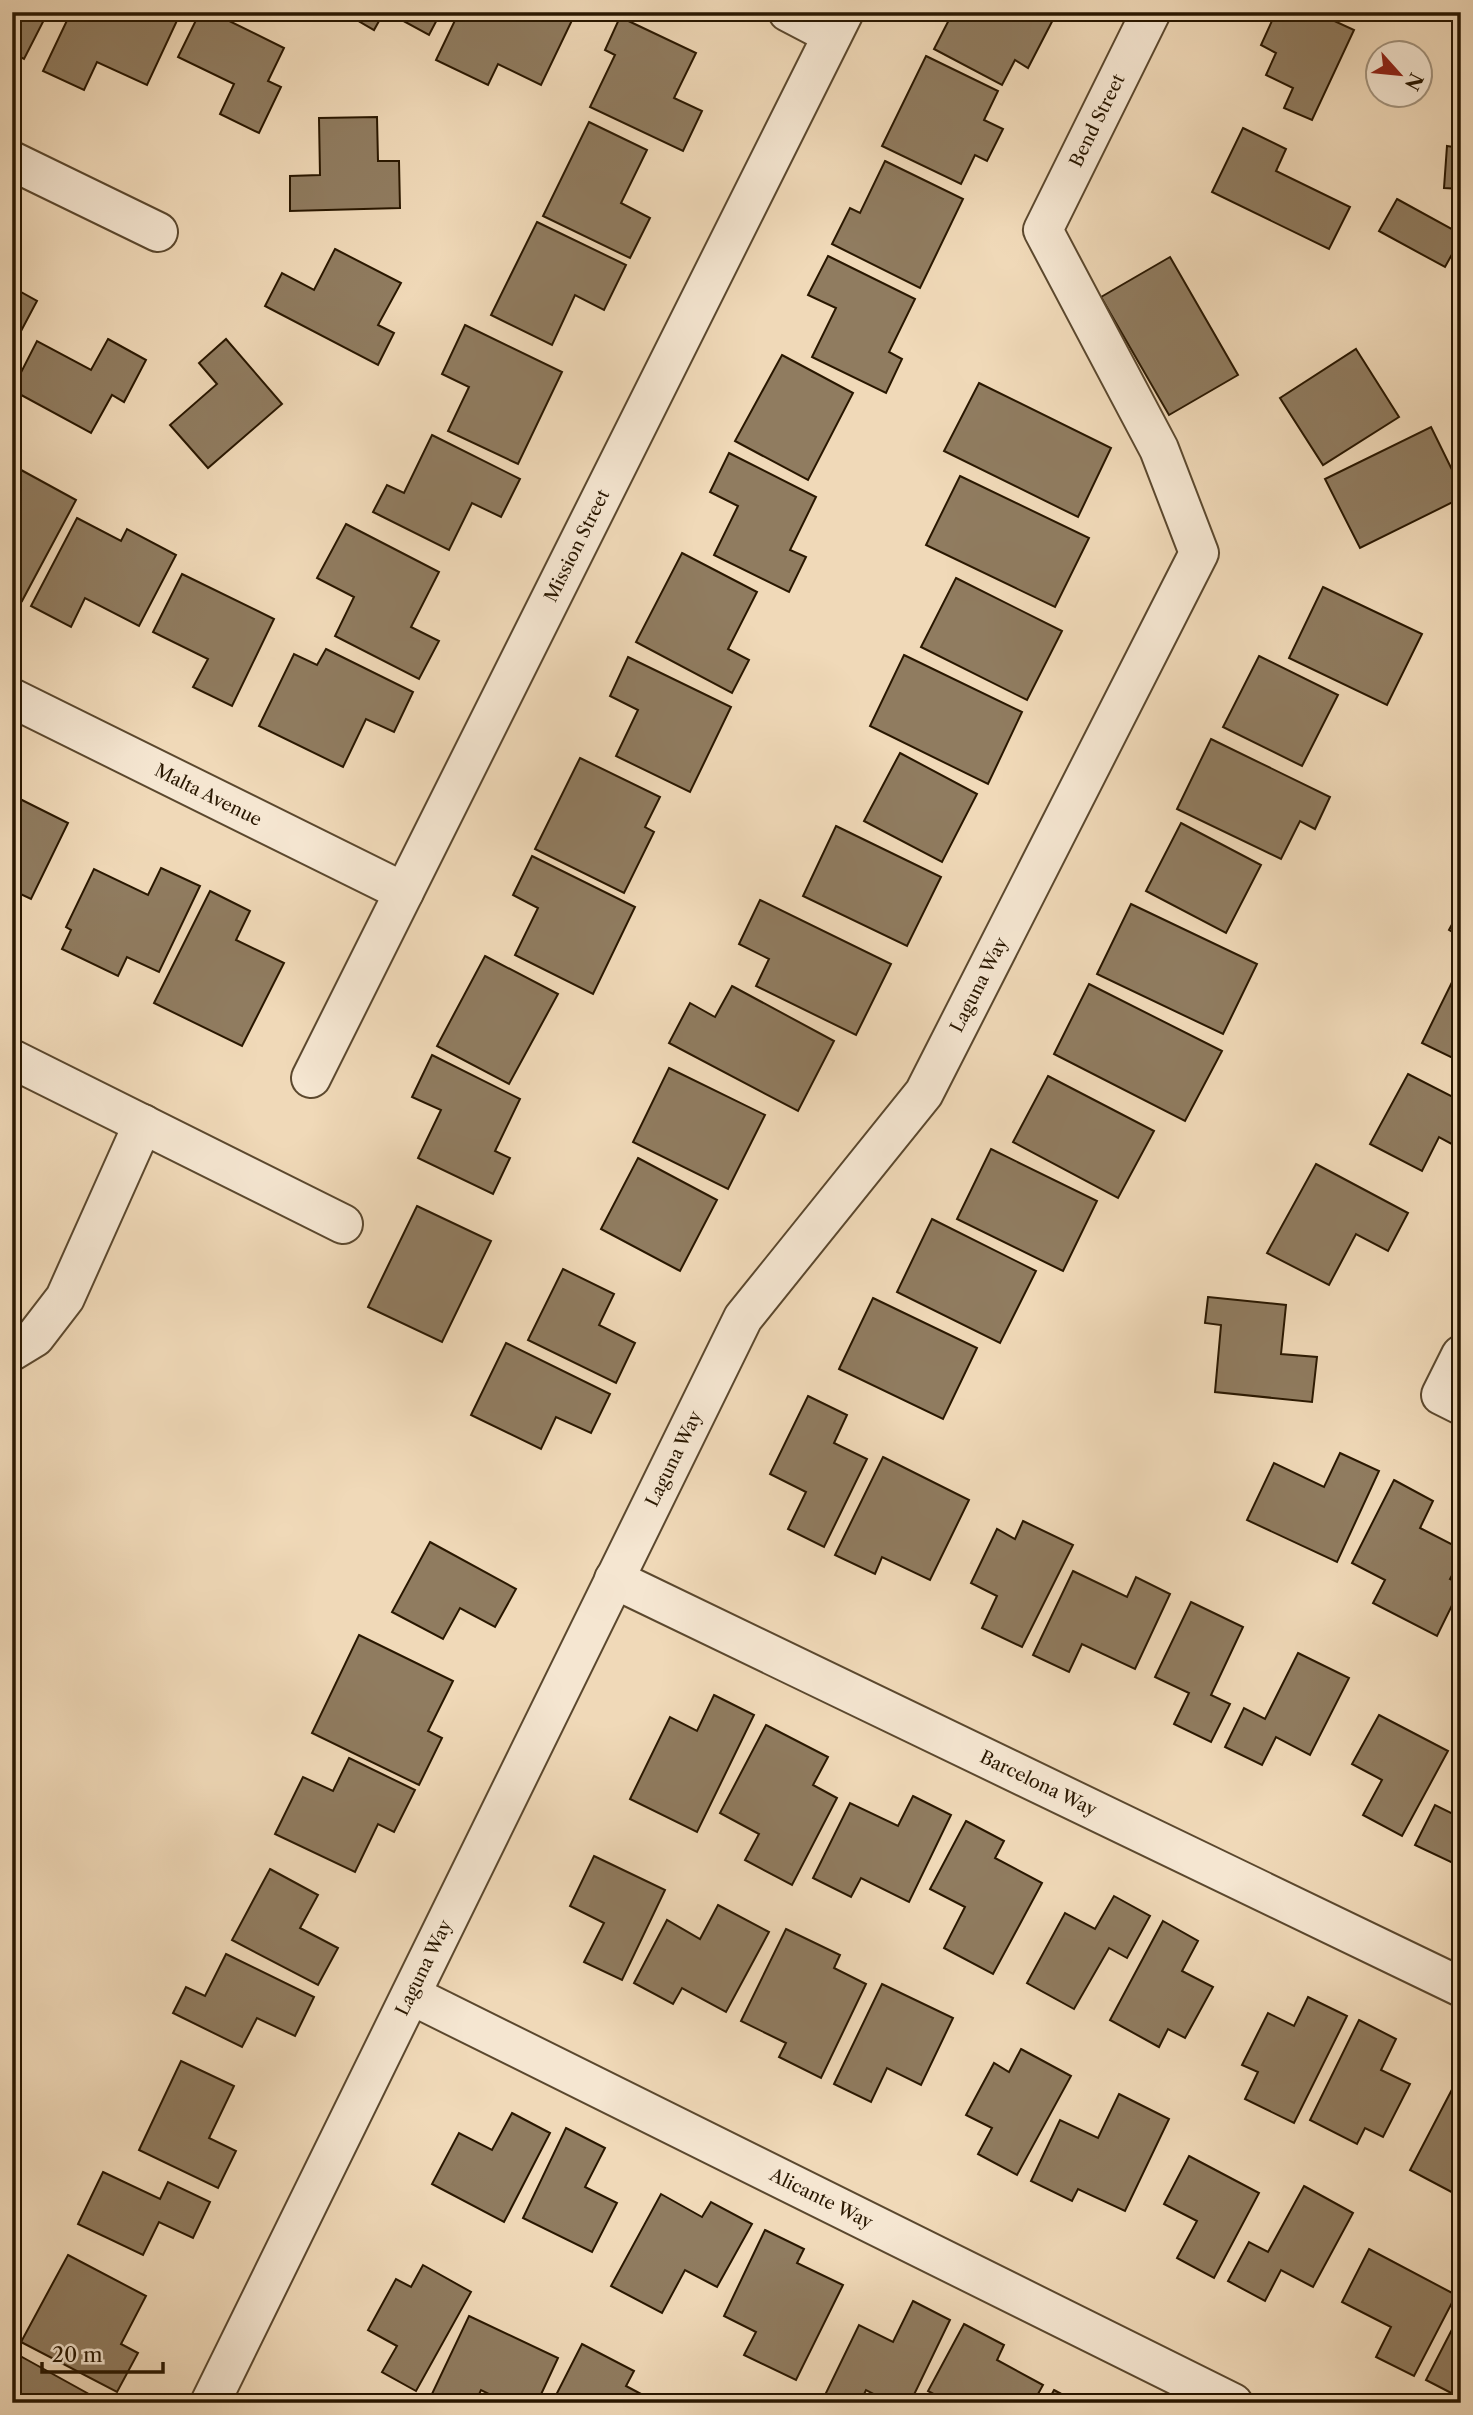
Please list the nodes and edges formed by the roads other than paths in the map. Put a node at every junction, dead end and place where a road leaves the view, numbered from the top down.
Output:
1 (788, 12) edge
2 (1151, 12) edge
3 (838, 24) edge
4 (12, 161) edge
5 (158, 232) dead end
6 (1199, 553) joint
7 (12, 698) edge
8 (404, 892) junction
9 (12, 1059) edge
10 (311, 1078) dead end
11 (143, 1124) junction
12 (343, 1224) dead end
13 (12, 1350) edge
14 (1461, 1355) edge
15 (1451, 1400) edge
16 (614, 1579) junction
17 (1461, 1987) edge
18 (411, 1995) junction
19 (210, 2403) edge
20 (1233, 2403) edge

1 - 3 street
2 - 6 street, Bend Street
3 - 8 street, Mission Street
4 - 5 street
6 - 16 street, Laguna Way
7 - 8 street, Malta Avenue
8 - 10 street, Mission Street
9 - 11 street
11 - 12 street
11 - 13 street
14 - 15 street
16 - 17 street, Barcelona Way
16 - 18 street, Laguna Way
18 - 19 street, Laguna Way
18 - 20 street, Alicante Way

